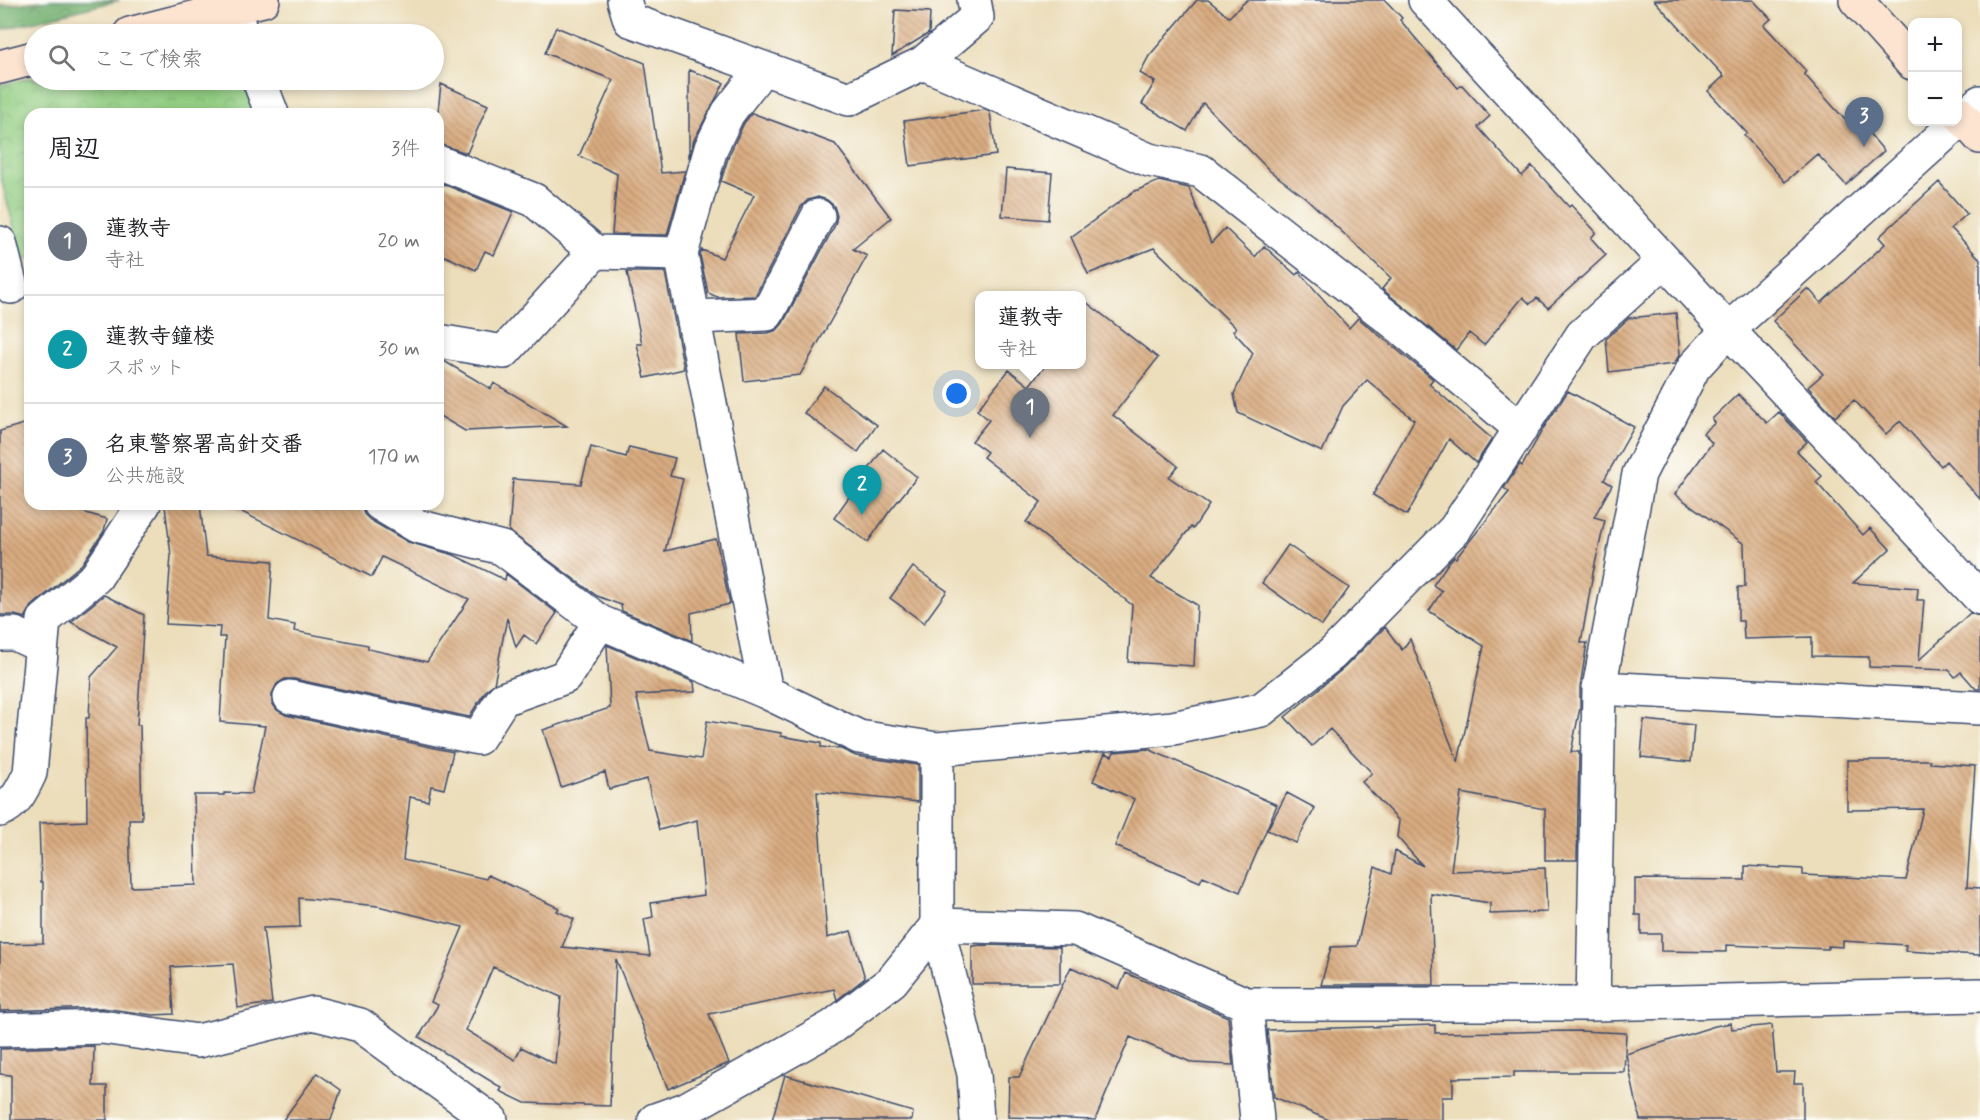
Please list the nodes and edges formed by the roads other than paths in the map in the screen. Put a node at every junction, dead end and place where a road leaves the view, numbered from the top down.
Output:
1 (624, 0) edge
2 (974, 0) edge
3 (1425, 0) edge
4 (1856, 0) edge
5 (246, 15) edge
6 (191, 24) edge
7 (1908, 58) edge
8 (24, 60) edge
9 (923, 63) junction
10 (0, 66) edge
11 (763, 68) junction
12 (263, 90) edge
13 (270, 108) edge
14 (1970, 117) edge
15 (444, 164) edge
16 (818, 216) dead end
17 (0, 243) edge
18 (595, 252) junction
19 (681, 254) junction
20 (1664, 261) junction
21 (14, 286) edge
22 (694, 317) junction
23 (1728, 330) junction
24 (444, 343) edge
25 (1521, 429) junction
26 (140, 510) edge
27 (390, 510) edge
28 (1980, 598) edge
29 (600, 622) junction
30 (0, 633) edge
31 (41, 646) junction
32 (1599, 688) junction
33 (766, 692) junction
34 (290, 697) dead end
35 (1980, 708) edge
36 (937, 749) junction
37 (0, 810) edge
38 (937, 925) junction
39 (1980, 995) edge
40 (1246, 1004) junction
41 (1593, 1004) junction
42 (0, 1030) edge
43 (491, 1120) edge
44 (655, 1120) edge
45 (977, 1120) edge
46 (1257, 1120) edge

1 - 11 street
2 - 9 street
3 - 20 street
4 - 7 street
5 - 6 street
8 - 10 street
9 - 11 street
9 - 25 street
11 - 19 street
12 - 13 street
14 - 23 street
15 - 18 street
16 - 22 street
17 - 21 street
18 - 19 street
18 - 24 street
19 - 22 street
20 - 23 street
20 - 25 street
22 - 33 street
23 - 28 street
23 - 32 street
25 - 36 street
26 - 31 street
27 - 29 street
29 - 33 street
29 - 34 street
30 - 31 street
31 - 37 street
32 - 35 street
32 - 41 street
33 - 36 street
36 - 38 street
38 - 40 street
38 - 44 street
38 - 45 street
39 - 41 street
40 - 41 street
40 - 46 street
42 - 43 street

